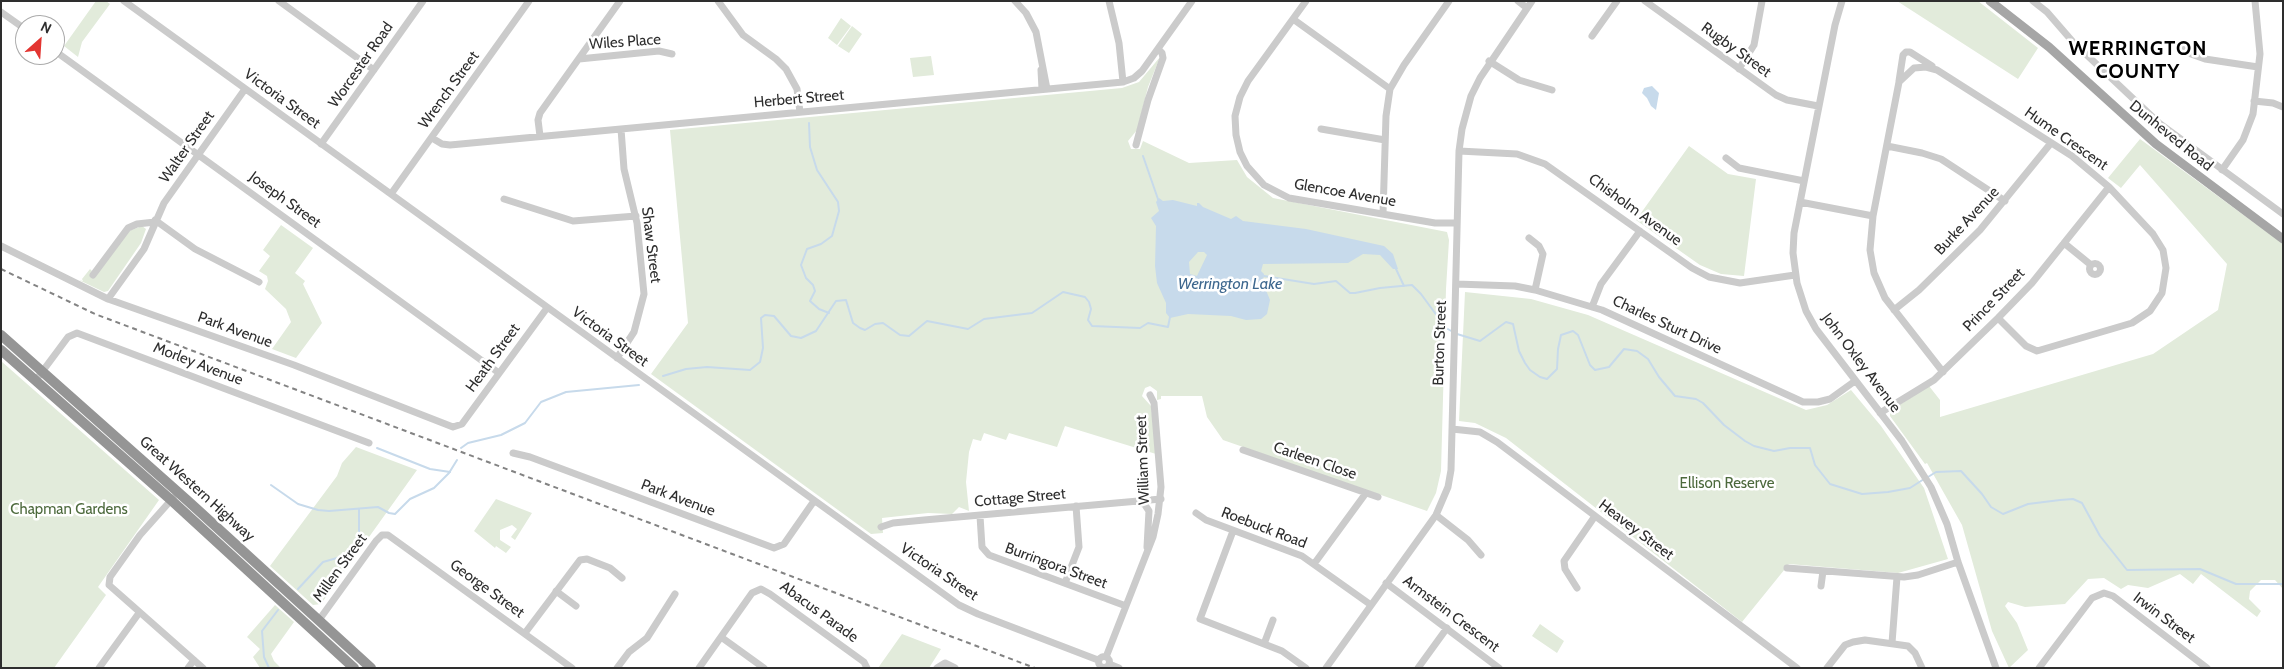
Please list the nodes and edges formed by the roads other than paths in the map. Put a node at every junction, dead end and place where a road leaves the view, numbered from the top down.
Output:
1 (124, 1) edge
2 (279, 1) edge
3 (423, 1) edge
4 (529, 1) edge
5 (620, 1) edge
6 (718, 1) edge
7 (1015, 1) edge
8 (1109, 1) edge
9 (1192, 1) edge
10 (1306, 1) edge
11 (1449, 1) edge
12 (1518, 1) edge
13 (1617, 1) edge
14 (1645, 1) edge
15 (1762, 1) edge
16 (1842, 1) edge
17 (1990, 1) edge
18 (2000, 1) edge
19 (2033, 1) edge
20 (2255, 1) edge
21 (1529, 4) edge
22 (1, 12) edge
23 (1293, 20) junction
24 (15, 22) edge
25 (1592, 36) dead end
26 (2182, 46) dead end
27 (2049, 47) junction
28 (1158, 50) junction
29 (672, 54) dead end
30 (65, 58) edge
31 (579, 59) junction
32 (1489, 62) junction
33 (2258, 67) junction
34 (1739, 69) junction
35 (374, 70) junction
36 (1937, 70) junction
37 (1122, 82) junction
38 (1899, 82) junction
39 (245, 89) junction
40 (1044, 89) junction
41 (1390, 89) junction
42 (1552, 90) dead end
43 (2254, 101) junction
44 (1818, 106) junction
45 (2283, 107) edge
46 (800, 112) junction
47 (621, 129) junction
48 (1321, 129) dead end
49 (540, 136) junction
50 (432, 138) junction
51 (1385, 140) junction
52 (2051, 143) junction
53 (321, 144) junction
54 (1136, 145) dead end
55 (1887, 146) junction
56 (1460, 152) junction
57 (199, 154) junction
58 (1726, 158) dead end
59 (2222, 170) junction
60 (1804, 180) junction
61 (2110, 187) junction
62 (391, 194) junction
63 (504, 199) dead end
64 (2005, 201) junction
65 (1800, 202) junction
66 (1383, 214) junction
67 (2283, 214) edge
68 (636, 216) junction
69 (1873, 216) junction
70 (155, 221) junction
71 (1457, 223) junction
72 (1640, 231) junction
73 (1529, 238) dead end
74 (2283, 238) edge
75 (2064, 243) junction
76 (1, 246) edge
77 (2091, 265) dead end
78 (93, 275) dead end
79 (1795, 275) junction
80 (259, 282) dead end
81 (1456, 284) junction
82 (1535, 290) junction
83 (108, 299) junction
84 (1592, 307) junction
85 (547, 308) junction
86 (1894, 310) junction
87 (1998, 318) junction
88 (1, 335) edge
89 (1, 350) edge
90 (617, 358) junction
91 (43, 371) junction
92 (499, 372) junction
93 (1943, 372) junction
94 (36, 380) junction
95 (1855, 381) junction
96 (1150, 395) dead end
97 (1880, 413) junction
98 (462, 424) joint
99 (1452, 429) junction
100 (369, 443) dead end
101 (1243, 450) dead end
102 (513, 453) dead end
103 (178, 492) junction
104 (1366, 493) junction
105 (1378, 497) dead end
106 (1161, 499) junction
107 (171, 500) junction
108 (1137, 500) junction
109 (814, 501) junction
110 (1076, 506) junction
111 (1196, 513) dead end
112 (1436, 515) junction
113 (980, 516) junction
114 (1596, 516) junction
115 (881, 527) dead end
116 (1233, 530) junction
117 (385, 535) joint
118 (1147, 552) junction
119 (1481, 555) dead end
120 (1958, 562) junction
121 (1314, 564) junction
122 (1787, 568) dead end
123 (1822, 571) junction
124 (1897, 577) junction
125 (622, 578) dead end
126 (1065, 583) junction
127 (1386, 583) junction
128 (1821, 586) dead end
129 (1577, 588) dead end
130 (556, 591) junction
131 (676, 594) dead end
132 (1370, 605) junction
133 (576, 606) dead end
134 (1126, 606) junction
135 (140, 612) junction
136 (319, 620) junction
137 (1273, 620) dead end
138 (1446, 628) junction
139 (525, 633) junction
140 (721, 637) junction
141 (1892, 643) junction
142 (1264, 644) junction
143 (194, 660) junction
144 (1107, 660) junction
145 (1996, 667) edge
146 (99, 668) edge
147 (188, 668) edge
148 (203, 668) edge
149 (354, 668) edge
150 (371, 668) edge
151 (572, 668) edge
152 (617, 668) edge
153 (698, 668) edge
154 (764, 668) edge
155 (866, 668) edge
156 (937, 668) edge
157 (955, 668) edge
158 (1119, 668) edge
159 (1306, 668) edge
160 (1326, 668) edge
161 (1418, 668) edge
162 (1499, 668) edge
163 (1797, 668) edge
164 (1826, 668) edge
165 (1922, 668) edge
166 (2039, 668) edge
167 (2207, 668) edge

1 - 39 street, Victoria Street
2 - 35 street
3 - 35 street, Worcester Road
4 - 50 street, Wrench Street
5 - 31 street
6 - 46 street
7 - 40 street
8 - 37 street
9 - 28 street, Herbert Street
10 - 23 street, Glencoe Avenue
11 - 41 street
12 - 21 street
13 - 25 street
14 - 34 street, Rugby Street
15 - 34 street
16 - 44 street, John Oxley Avenue
17 - 27 main road, Dunheved Road
18 - 27 main road, Dunheved Road
19 - 59 street
20 - 33 street
21 - 32 street, Burton Street
22 - 24 street
23 - 41 street
23 - 66 street, Glencoe Avenue
26 - 33 street
27 - 74 main road, Dunheved Road
28 - 37 street, Herbert Street
28 - 54 street
29 - 31 street, Wiles Place
30 - 57 street, Joseph Street
31 - 49 street
32 - 42 street
32 - 56 street, Burton Street
33 - 43 street
34 - 44 street, Rugby Street
35 - 53 street, Worcester Road
36 - 38 street
36 - 38 street, Hume Crescent
36 - 52 street, Hume Crescent
37 - 40 street, Herbert Street
38 - 55 street, Hume Crescent
39 - 53 street, Victoria Street
39 - 57 street, Walter Street
40 - 46 street, Herbert Street
41 - 51 street
43 - 45 street
43 - 59 street
44 - 60 street, John Oxley Avenue
46 - 47 street, Herbert Street
47 - 49 street, Herbert Street
47 - 68 street, Shaw Street
48 - 51 street
49 - 50 street, Herbert Street
50 - 62 street, Wrench Street
51 - 66 street
52 - 61 street, Hume Crescent
52 - 64 street, Burke Avenue
53 - 62 street, Victoria Street
55 - 64 street
55 - 69 street, Hume Crescent
56 - 71 street, Burton Street
56 - 72 street, Chisholm Avenue
57 - 70 street, Walter Street
57 - 92 street, Joseph Street
58 - 60 street
59 - 67 street
60 - 65 street, John Oxley Avenue
61 - 75 street, Prince Street
61 - 87 street, Hume Crescent
62 - 85 street, Victoria Street
63 - 68 street
64 - 86 street, Burke Avenue
65 - 69 street
65 - 79 street, John Oxley Avenue
66 - 71 street, Glencoe Avenue
68 - 90 street, Shaw Street
69 - 86 street, Hume Crescent
70 - 78 street
70 - 80 street
70 - 83 street, Walter Street
71 - 81 street, Burton Street
72 - 79 street, Chisholm Avenue
72 - 84 street
73 - 82 street
75 - 77 street
75 - 87 street, Prince Street
76 - 83 street, Park Avenue
79 - 95 street, John Oxley Avenue
81 - 82 street, Charles Sturt Drive
81 - 99 street, Burton Street
82 - 84 street, Charles Sturt Drive
83 - 98 street, Park Avenue
84 - 95 street, Charles Sturt Drive
85 - 90 street, Victoria Street
85 - 92 street, Heath Street
86 - 93 street, Hume Crescent
87 - 93 street, Prince Street
88 - 91 highway, Great Western Highway
89 - 94 highway, Great Western Highway
90 - 109 street, Victoria Street
91 - 94 street, Morley Avenue
91 - 100 street, Morley Avenue
91 - 103 highway, Great Western Highway
92 - 98 street, Heath Street
93 - 97 street, Prince Street
94 - 107 highway, Great Western Highway
95 - 97 street, John Oxley Avenue
96 - 106 street, William Street
97 - 120 street, John Oxley Avenue
99 - 112 street, Burton Street
99 - 114 street, Heavey Street
101 - 104 street, Carleen Close
102 - 109 street, Park Avenue
103 - 107 street
103 - 136 highway, Great Western Highway
104 - 105 street, Carleen Close
104 - 121 street
106 - 108 street, Cottage Street
106 - 118 street, William Street
107 - 135 street
107 - 149 highway, Great Western Highway
108 - 110 street, Cottage Street
108 - 118 street, William Street
109 - 144 street, Victoria Street
110 - 113 street, Cottage Street
110 - 126 street
111 - 116 street, Roebuck Road
112 - 119 street
112 - 127 street, Burton Street
113 - 115 street, Cottage Street
113 - 126 street, Burringora Street
114 - 129 street
114 - 163 street, Heavey Street
116 - 121 street, Roebuck Road
116 - 142 street
117 - 136 street, Millen Street
117 - 139 street, George Street
118 - 134 street, William Street
120 - 124 street
120 - 145 street, John Oxley Avenue
121 - 132 street, Roebuck Road
122 - 123 street
123 - 124 street
123 - 128 street
124 - 141 street
125 - 130 street
126 - 134 street, Burringora Street
127 - 132 street, Burton Street
127 - 138 street, Armstein Crescent
130 - 133 street
130 - 139 street
131 - 152 street
132 - 160 street, Burton Street
134 - 144 street, William Street
135 - 143 street
135 - 146 street
136 - 150 highway, Great Western Highway
137 - 142 street
138 - 161 street
138 - 162 street, Armstein Crescent
139 - 151 street, George Street
140 - 153 street, Abacus Parade
140 - 154 street
140 - 155 street, Abacus Parade
141 - 164 street
141 - 165 street
142 - 159 street
143 - 147 street
143 - 148 street
144 - 158 street
156 - 157 street
166 - 167 street, Irwin Street

